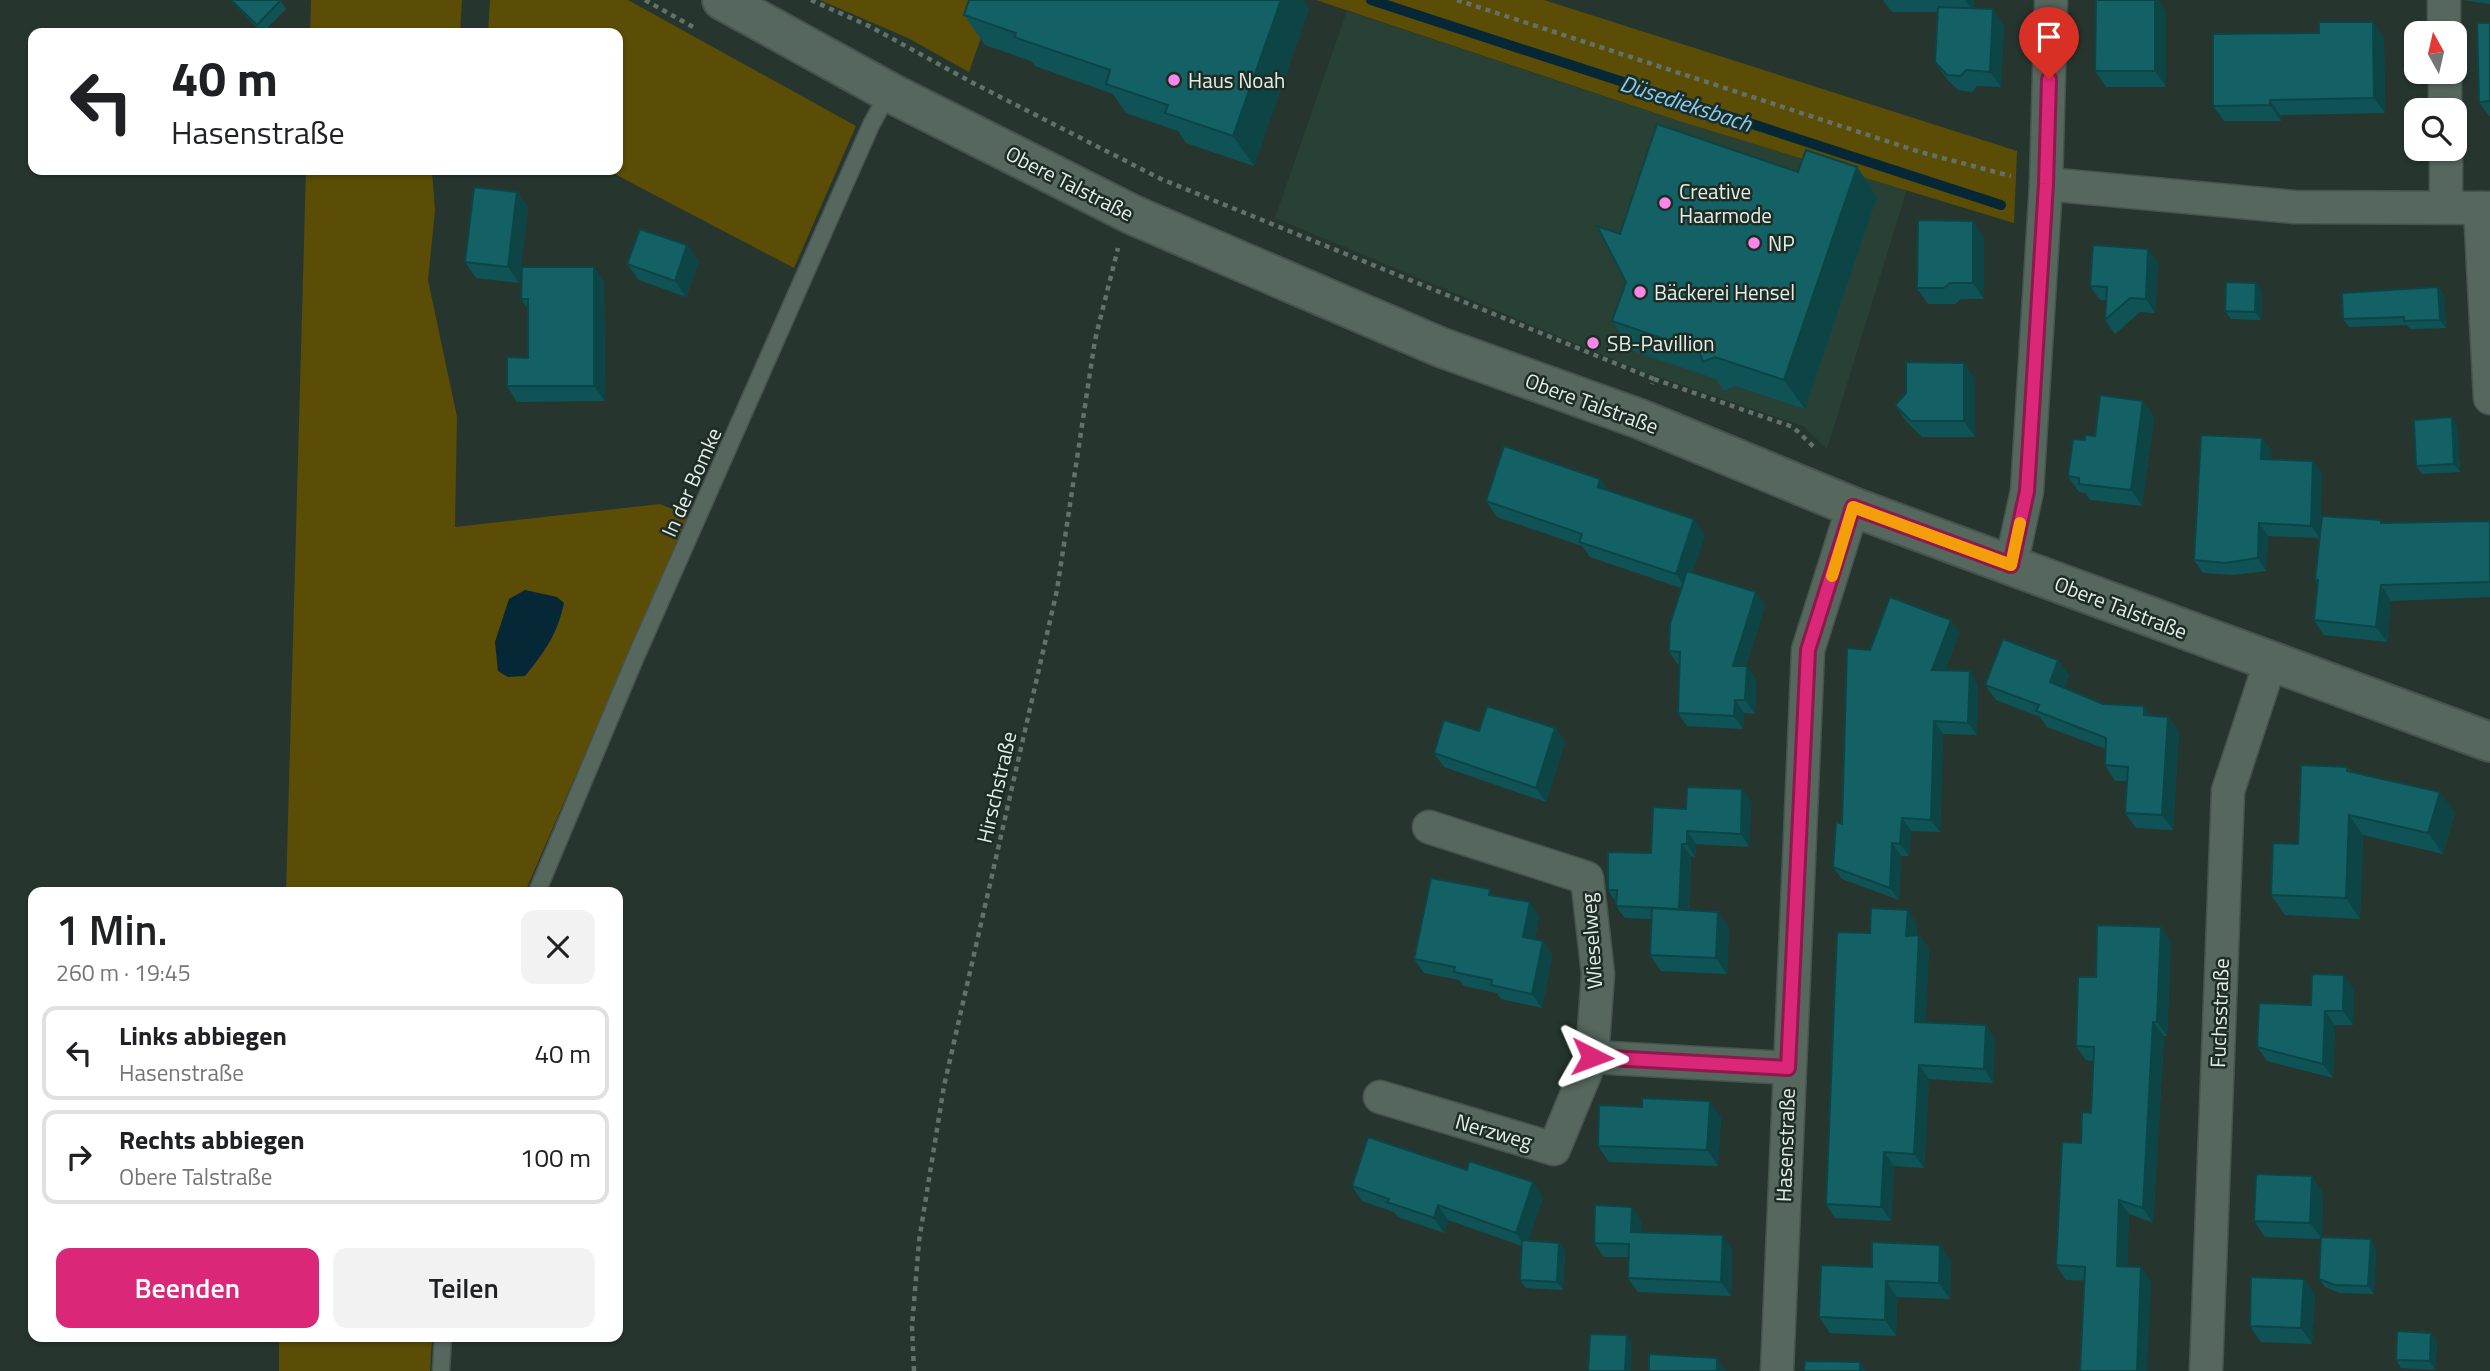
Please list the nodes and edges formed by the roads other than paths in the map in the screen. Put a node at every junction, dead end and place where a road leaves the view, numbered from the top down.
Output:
1 (722, 0) edge
2 (2051, 0) edge
3 (2444, 0) edge
4 (2444, 21) edge
5 (889, 92) junction
6 (2446, 161) edge
7 (2046, 184) junction
8 (2446, 207) junction
9 (2485, 208) edge
10 (2490, 398) edge
11 (1853, 507) junction
12 (2011, 565) junction
13 (2270, 663) junction
14 (2490, 742) edge
15 (1430, 827) dead end
16 (539, 887) edge
17 (1592, 1057) junction
18 (1788, 1068) junction
19 (1380, 1097) dead end
20 (443, 1342) edge
21 (441, 1371) edge
22 (1777, 1371) edge
23 (2206, 1371) edge

1 - 5 street, Obere Talstraße
2 - 7 street
3 - 4 street
5 - 11 street, Obere Talstraße
5 - 16 lane, In der Bomke
6 - 8 street
7 - 8 street
7 - 12 street
8 - 9 street
9 - 10 street
11 - 12 street, Obere Talstraße
11 - 18 street, Hasenstraße
12 - 13 street, Obere Talstraße
13 - 14 street, Obere Talstraße
13 - 23 street, Fuchsstraße
15 - 17 street, Wieselweg
17 - 18 street
17 - 19 street, Nerzweg
18 - 22 street, Hasenstraße
20 - 21 lane

